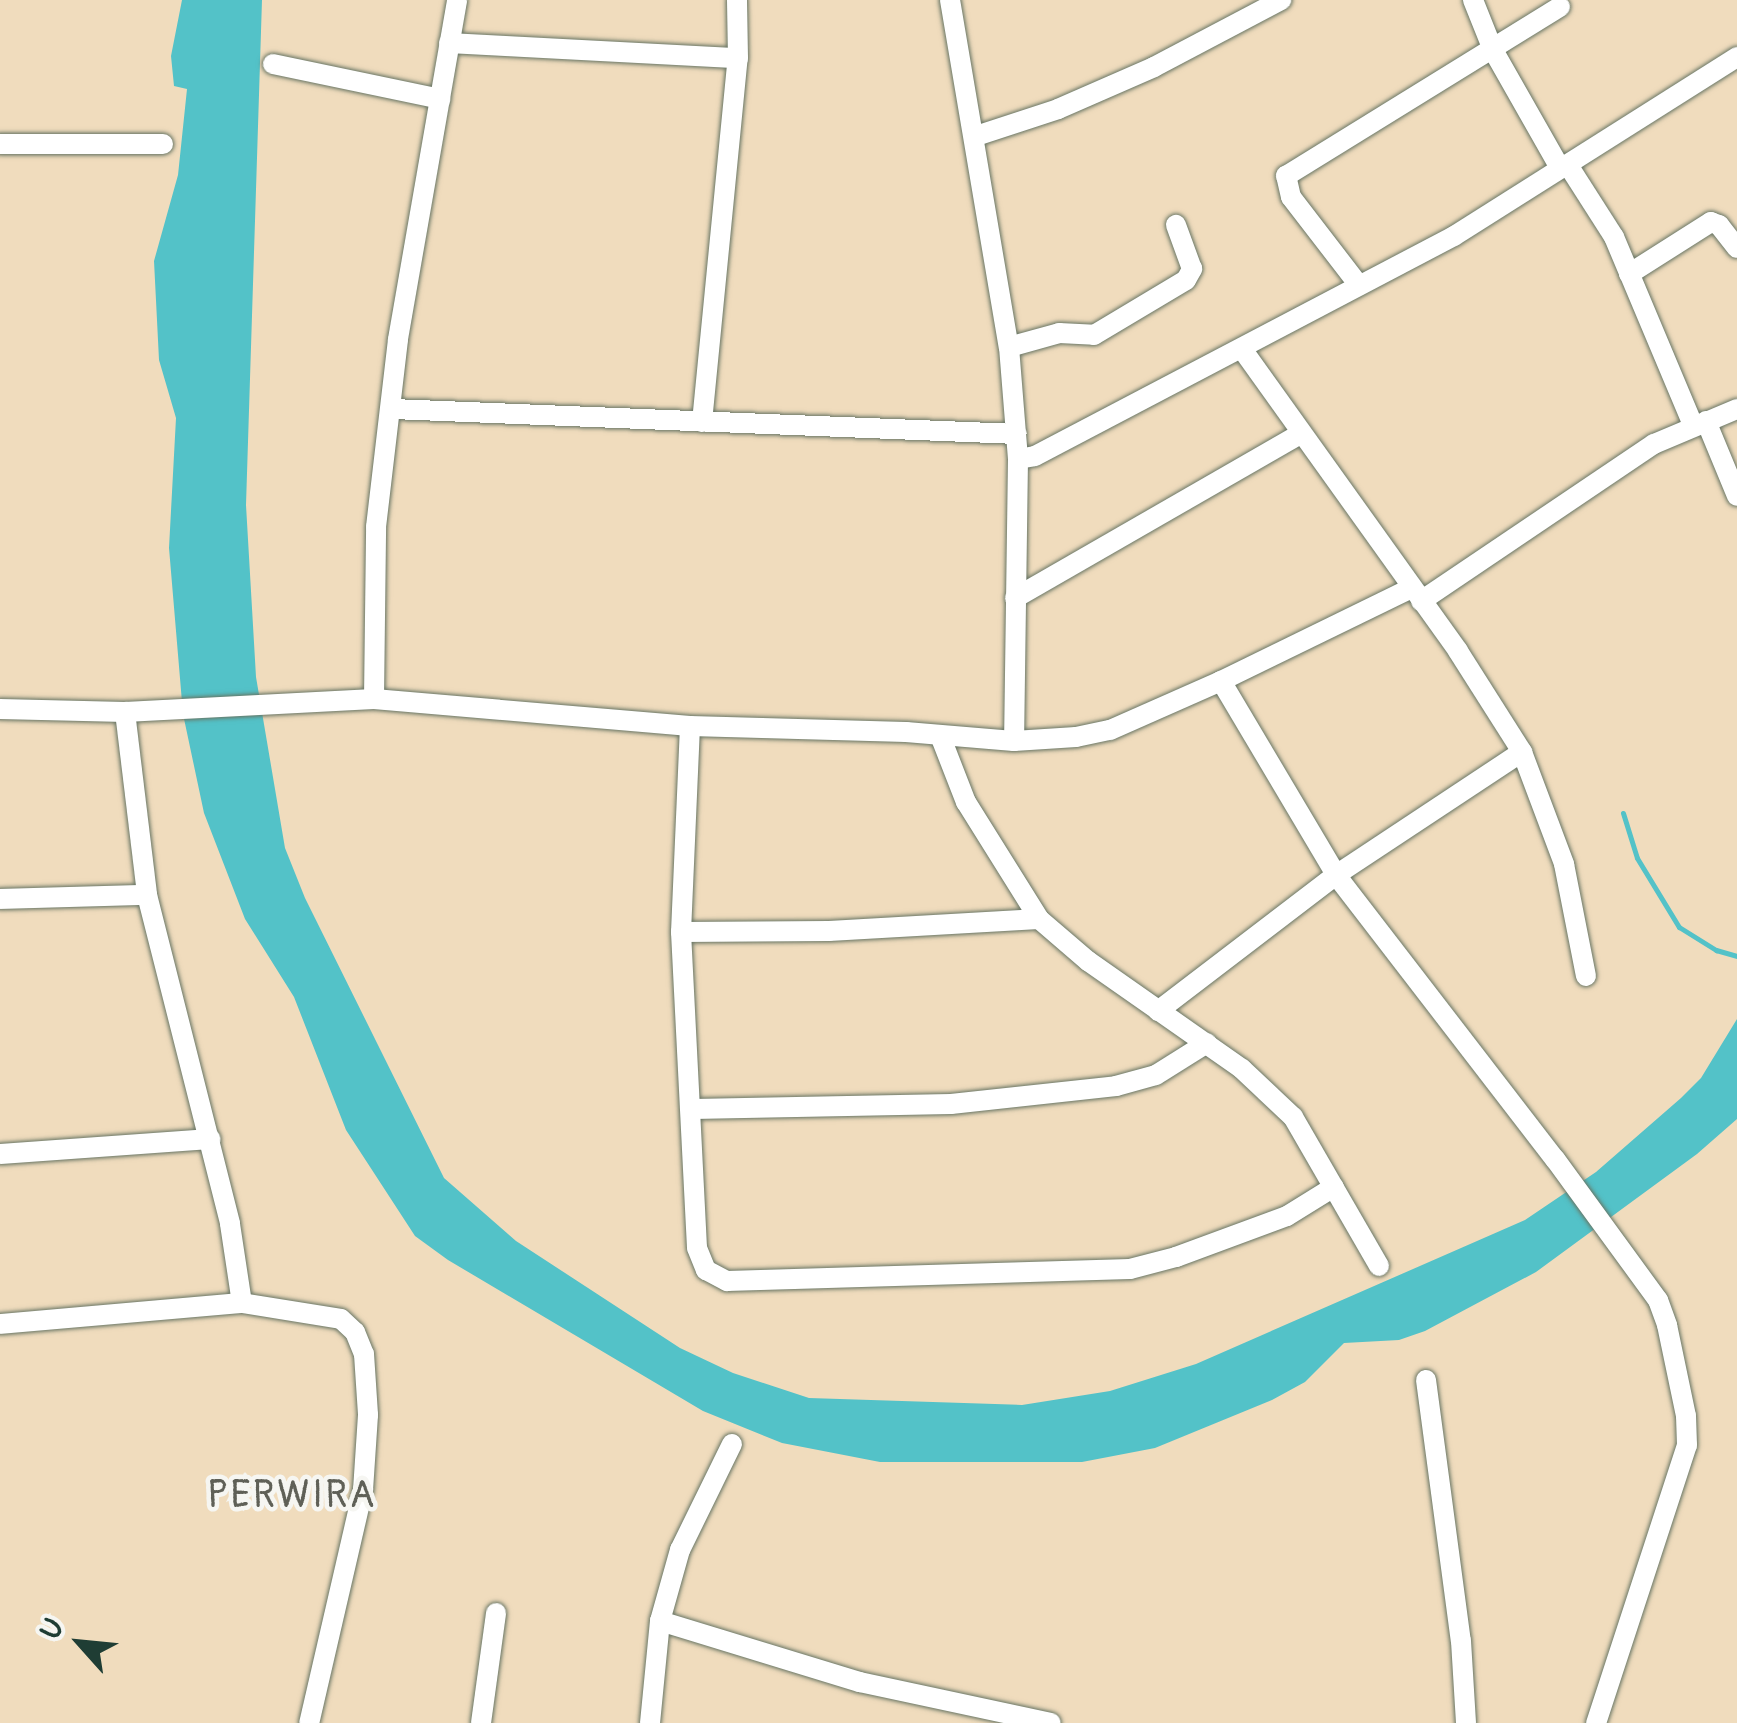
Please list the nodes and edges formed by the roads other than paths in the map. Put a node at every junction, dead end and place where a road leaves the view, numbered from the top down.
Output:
1 (457, 0) edge
2 (737, 0) edge
3 (950, 0) edge
4 (1281, 0) edge
5 (1473, 0) edge
6 (1560, 6) dead end
7 (450, 43) junction
8 (1493, 50) junction
9 (1737, 57) edge
10 (738, 58) junction
11 (273, 64) dead end
12 (440, 99) junction
13 (976, 136) junction
14 (0, 144) edge
15 (163, 144) dead end
16 (1564, 167) junction
17 (1176, 225) dead end
18 (1737, 248) edge
19 (1629, 274) junction
20 (1358, 284) junction
21 (1008, 346) junction
22 (1242, 349) junction
23 (1737, 409) edge
24 (392, 410) junction
25 (702, 422) junction
26 (1700, 423) junction
27 (1016, 434) junction
28 (1300, 434) junction
29 (1018, 460) junction
30 (1737, 496) edge
31 (1416, 595) junction
32 (1015, 598) junction
33 (1221, 681) junction
34 (374, 699) junction
35 (0, 709) edge
36 (126, 712) junction
37 (690, 726) junction
38 (941, 738) junction
39 (1014, 741) junction
40 (1522, 752) junction
41 (1336, 875) junction
42 (147, 895) junction
43 (0, 898) edge
44 (1039, 919) junction
45 (681, 932) junction
46 (1586, 976) dead end
47 (1158, 1011) junction
48 (1207, 1043) junction
49 (693, 1109) junction
50 (210, 1139) junction
51 (0, 1154) edge
52 (1334, 1187) junction
53 (1379, 1266) dead end
54 (242, 1303) junction
55 (0, 1324) edge
56 (1426, 1380) dead end
57 (732, 1444) dead end
58 (496, 1613) dead end
59 (660, 1621) junction
60 (308, 1723) edge
61 (481, 1723) edge
62 (650, 1723) edge
63 (1051, 1723) edge
64 (1466, 1723) edge
65 (1596, 1723) edge

1 - 7 street
2 - 10 street
3 - 13 street
4 - 13 street
5 - 8 street
6 - 8 street
7 - 10 street
7 - 12 street
8 - 16 street
8 - 20 street
9 - 16 street
10 - 25 street
11 - 12 street
12 - 24 street
13 - 21 street
14 - 15 street
16 - 19 street
16 - 20 street
17 - 21 street
18 - 19 street
19 - 26 street
20 - 22 street
21 - 27 street
22 - 28 street
22 - 29 street
23 - 26 street
24 - 25 street
24 - 34 street
25 - 27 street
26 - 30 street
26 - 31 street
27 - 29 street
28 - 31 street
28 - 32 street
29 - 32 street
31 - 33 street
31 - 40 street
32 - 39 street
33 - 39 street
33 - 41 street
34 - 36 street
34 - 37 street
35 - 36 street
36 - 42 street
37 - 38 street
37 - 45 street
38 - 39 street
38 - 44 street
40 - 41 street
40 - 46 street
41 - 47 street
41 - 65 street
42 - 43 street
42 - 50 street
44 - 45 street
44 - 47 street
45 - 49 street
47 - 48 street
48 - 49 street
48 - 52 street
49 - 52 street
50 - 51 street
50 - 54 street
52 - 53 street
54 - 55 street
54 - 60 street
56 - 64 street
57 - 59 street
58 - 61 street
59 - 62 street
59 - 63 street

